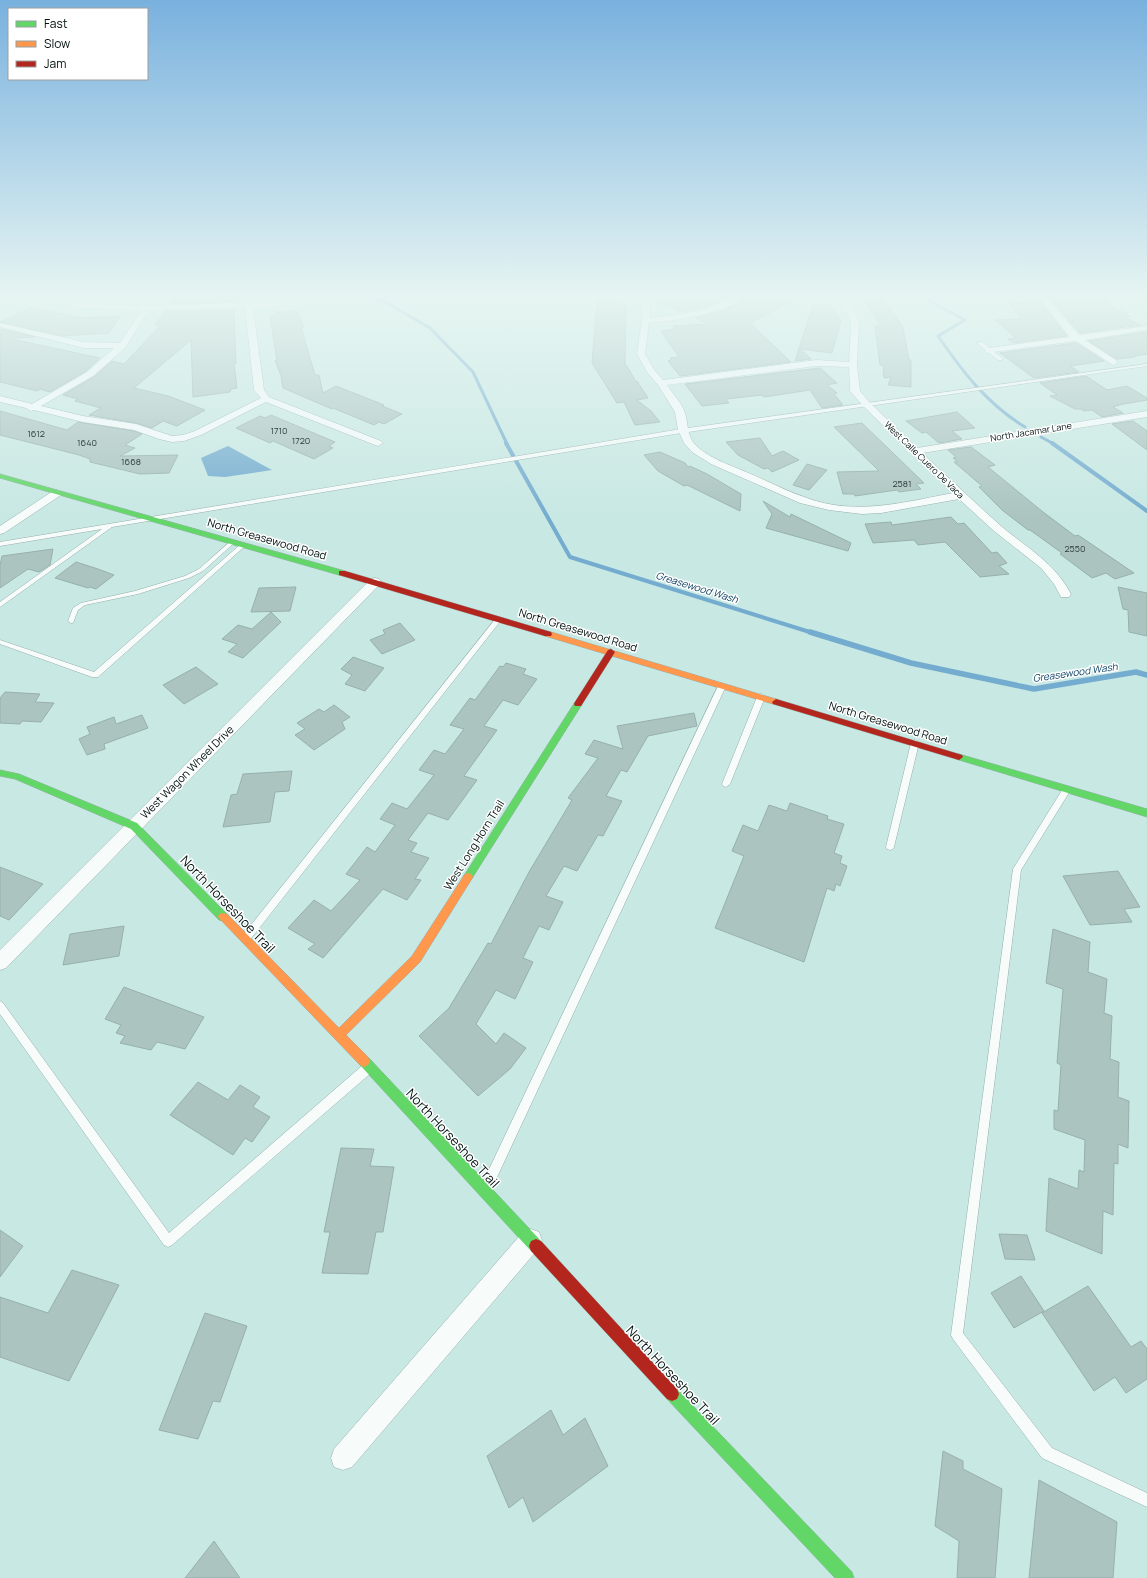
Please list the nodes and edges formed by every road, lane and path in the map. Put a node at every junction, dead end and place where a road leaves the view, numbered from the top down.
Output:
1 (94, 371) edge
2 (257, 371) edge
3 (650, 371) edge
4 (757, 371) edge
5 (854, 371) edge
6 (1108, 371) edge
7 (661, 383) junction
8 (0, 399) edge
9 (266, 399) junction
10 (867, 406) junction
11 (31, 408) junction
12 (1147, 414) edge
13 (683, 430) junction
14 (378, 443) dead end
15 (915, 451) junction
16 (0, 476) edge
17 (57, 493) junction
18 (961, 496) junction
19 (148, 518) junction
20 (112, 525) junction
21 (0, 531) edge
22 (232, 542) junction
23 (0, 544) edge
24 (243, 545) junction
25 (375, 582) junction
26 (1065, 594) dead end
27 (0, 605) edge
28 (499, 619) junction
29 (71, 621) dead end
30 (0, 642) edge
31 (611, 652) junction
32 (722, 686) junction
33 (761, 697) junction
34 (915, 743) junction
35 (0, 773) edge
36 (726, 784) dead end
37 (1067, 789) junction
38 (1147, 813) edge
39 (134, 826) junction
40 (890, 847) dead end
41 (244, 939) junction
42 (0, 962) edge
43 (0, 1006) edge
44 (339, 1035) junction
45 (369, 1067) junction
46 (484, 1190) junction
47 (531, 1240) junction
48 (343, 1458) dead end
49 (1147, 1500) edge
50 (846, 1578) edge

1 - 11 street
2 - 9 street
3 - 7 street
4 - 7 street
5 - 10 street, West Calle Cuero De Vaca
6 - 10 lane
7 - 13 street
8 - 11 street
9 - 11 street
9 - 14 street
10 - 13 lane
10 - 15 street, West Calle Cuero De Vaca
12 - 15 street, North Jacamar Lane
13 - 18 street
13 - 19 lane
15 - 18 street, West Calle Cuero De Vaca
16 - 17 street, North Greasewood Road
17 - 19 street, North Greasewood Road
17 - 21 street
18 - 26 street, West Calle Cuero De Vaca
19 - 20 lane
19 - 22 street, North Greasewood Road
20 - 23 lane
20 - 27 lane
22 - 24 street, North Greasewood Road
22 - 29 lane
24 - 25 street, North Greasewood Road
24 - 30 lane
25 - 28 street, North Greasewood Road
25 - 39 street, West Wagon Wheel Drive
28 - 31 street, North Greasewood Road
28 - 41 lane
31 - 32 street, North Greasewood Road
31 - 44 street, West Long Horn Trail
32 - 33 street, North Greasewood Road
32 - 46 lane
33 - 34 street, North Greasewood Road
33 - 36 lane
34 - 37 street, North Greasewood Road
34 - 40 lane
35 - 39 street, North Horseshoe Trail
37 - 38 street, North Greasewood Road
37 - 49 lane
39 - 41 street, North Horseshoe Trail
39 - 42 street, West Wagon Wheel Drive
41 - 44 street, North Horseshoe Trail
43 - 45 lane
44 - 45 street, North Horseshoe Trail
45 - 46 street, North Horseshoe Trail
46 - 47 street, North Horseshoe Trail
47 - 48 street
47 - 50 street, North Horseshoe Trail

